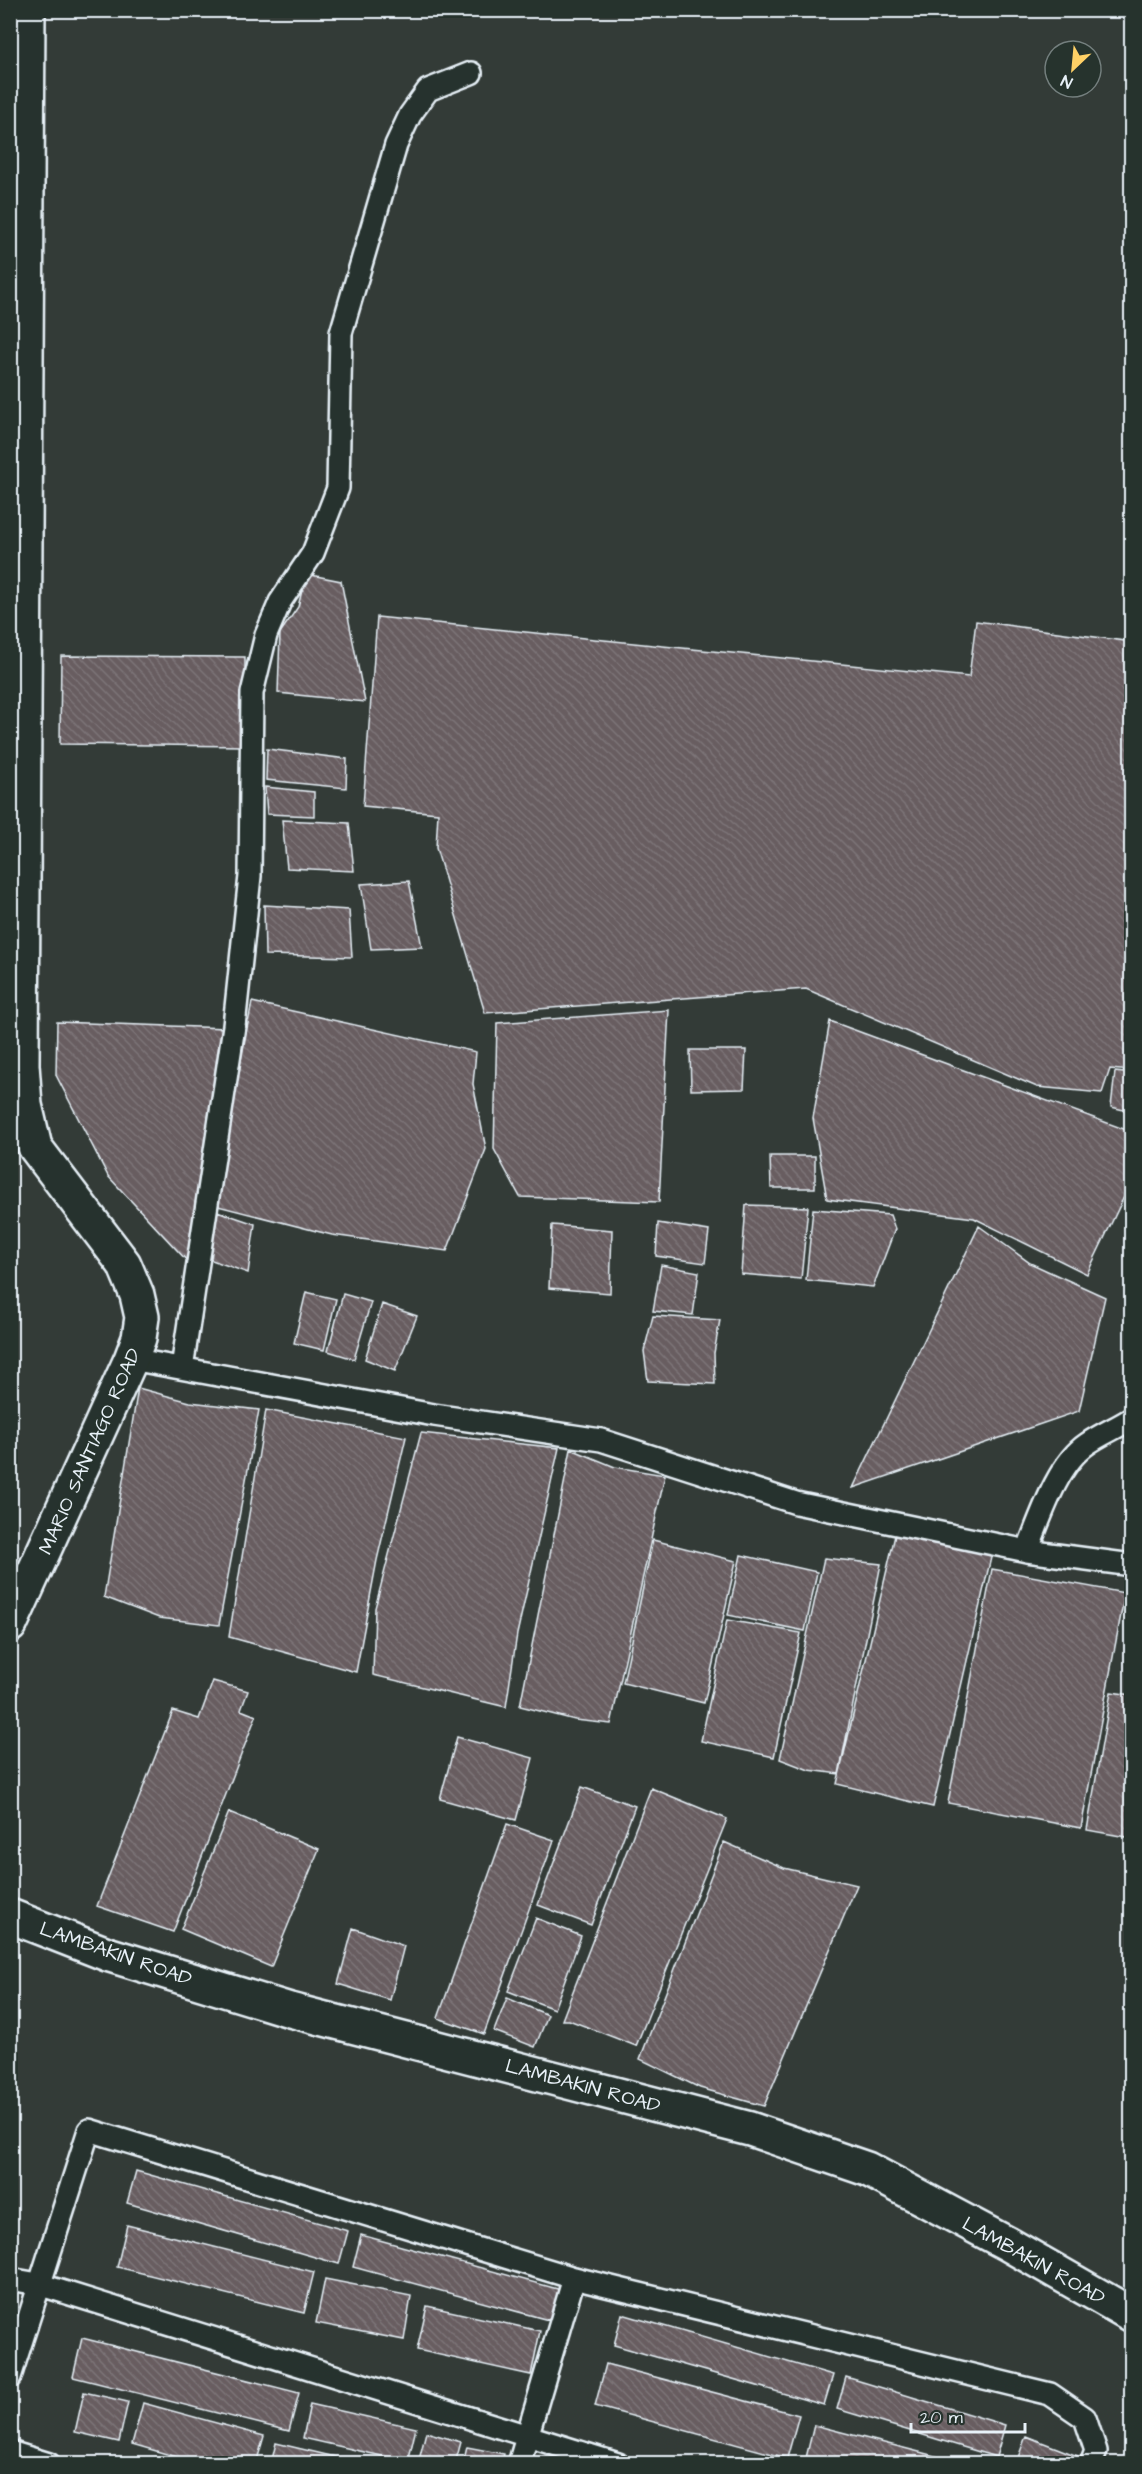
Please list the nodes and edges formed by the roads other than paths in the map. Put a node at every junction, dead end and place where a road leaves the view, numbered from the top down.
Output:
1 (28, 10) edge
2 (471, 73) dead end
3 (131, 1359) junction
4 (182, 1368) junction
5 (1131, 1418) edge
6 (1028, 1551) junction
7 (1131, 1565) edge
8 (10, 1625) edge
9 (10, 1916) edge
10 (574, 2278) junction
11 (10, 2279) edge
12 (38, 2284) junction
13 (1131, 2314) edge
14 (10, 2377) edge
15 (526, 2436) junction
16 (10, 2452) edge
17 (49, 2463) edge
18 (519, 2463) edge
19 (618, 2463) edge
20 (1091, 2463) edge

1 - 3 street, MARIO SANTIAGO ROAD
2 - 4 lane
3 - 4 lane
3 - 8 street, MARIO SANTIAGO ROAD
4 - 6 lane
5 - 6 lane
6 - 7 lane
9 - 13 street, LAMBAKIN ROAD
10 - 12 lane
10 - 15 lane
10 - 20 lane
11 - 12 lane
12 - 14 lane
12 - 15 lane
15 - 18 lane
15 - 19 lane
16 - 17 lane

